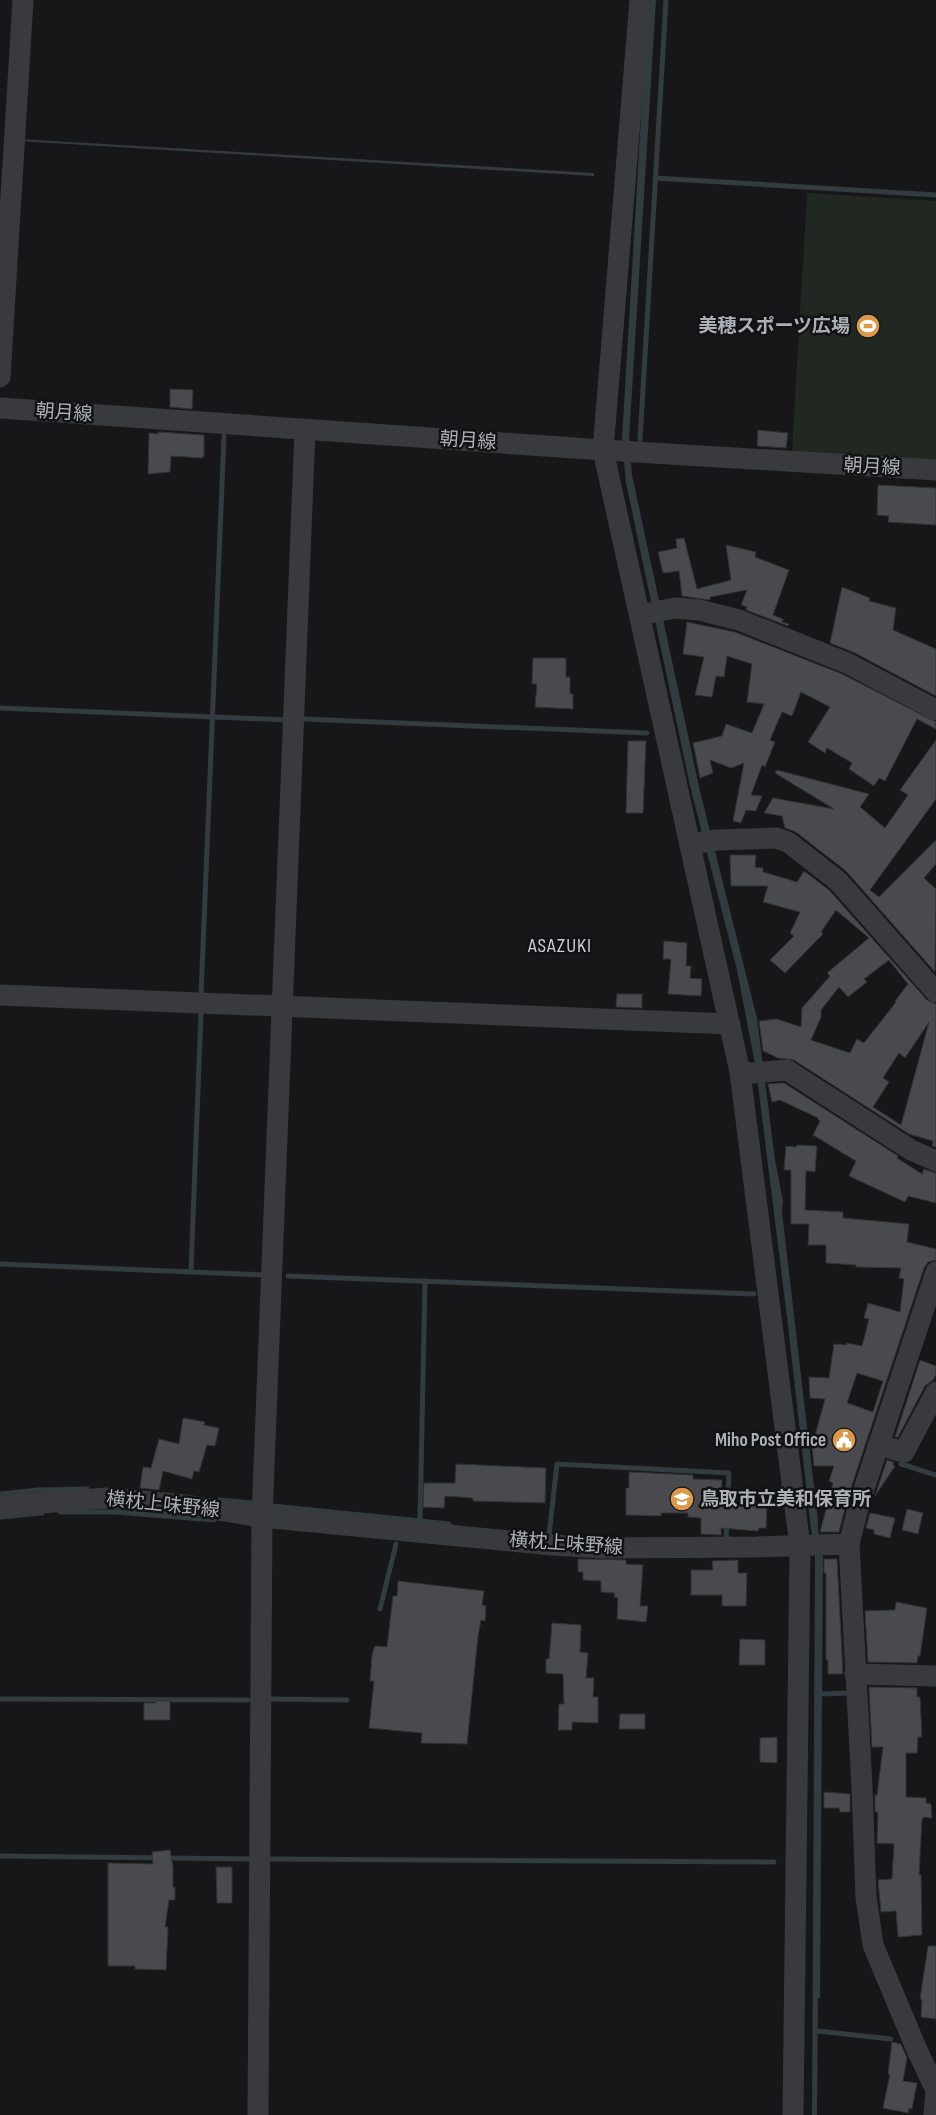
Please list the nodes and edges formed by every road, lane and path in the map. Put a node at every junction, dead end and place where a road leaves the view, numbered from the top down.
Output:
1 (24, 0) edge
2 (640, 0) edge
3 (0, 377) edge
4 (0, 408) edge
5 (305, 430) junction
6 (603, 450) junction
7 (936, 470) edge
8 (640, 615) junction
9 (936, 710) edge
10 (690, 844) junction
11 (936, 992) edge
12 (0, 995) edge
13 (281, 1007) junction
14 (730, 1024) junction
15 (740, 1072) junction
16 (936, 1161) edge
17 (936, 1272) edge
18 (936, 1392) edge
19 (878, 1445) junction
20 (0, 1506) edge
21 (262, 1517) junction
22 (849, 1544) junction
23 (800, 1546) junction
24 (855, 1674) junction
25 (936, 1676) edge
26 (258, 2115) edge
27 (793, 2115) edge
28 (934, 2115) edge

1 - 3 street
2 - 6 street
4 - 5 street, 朝月線
5 - 6 street, 朝月線
5 - 13 street
6 - 7 street, 朝月線
6 - 8 street
8 - 9 street
8 - 10 street
10 - 11 street
10 - 14 street
12 - 13 street
13 - 14 street
13 - 21 street
14 - 15 street
15 - 16 street
15 - 23 street
17 - 19 street
18 - 19 street
19 - 22 street
20 - 21 street, 横枕上味野線
21 - 23 street, 横枕上味野線
21 - 26 street
22 - 23 street, 横枕上味野線
22 - 24 street
23 - 27 street
24 - 25 street
24 - 28 street

